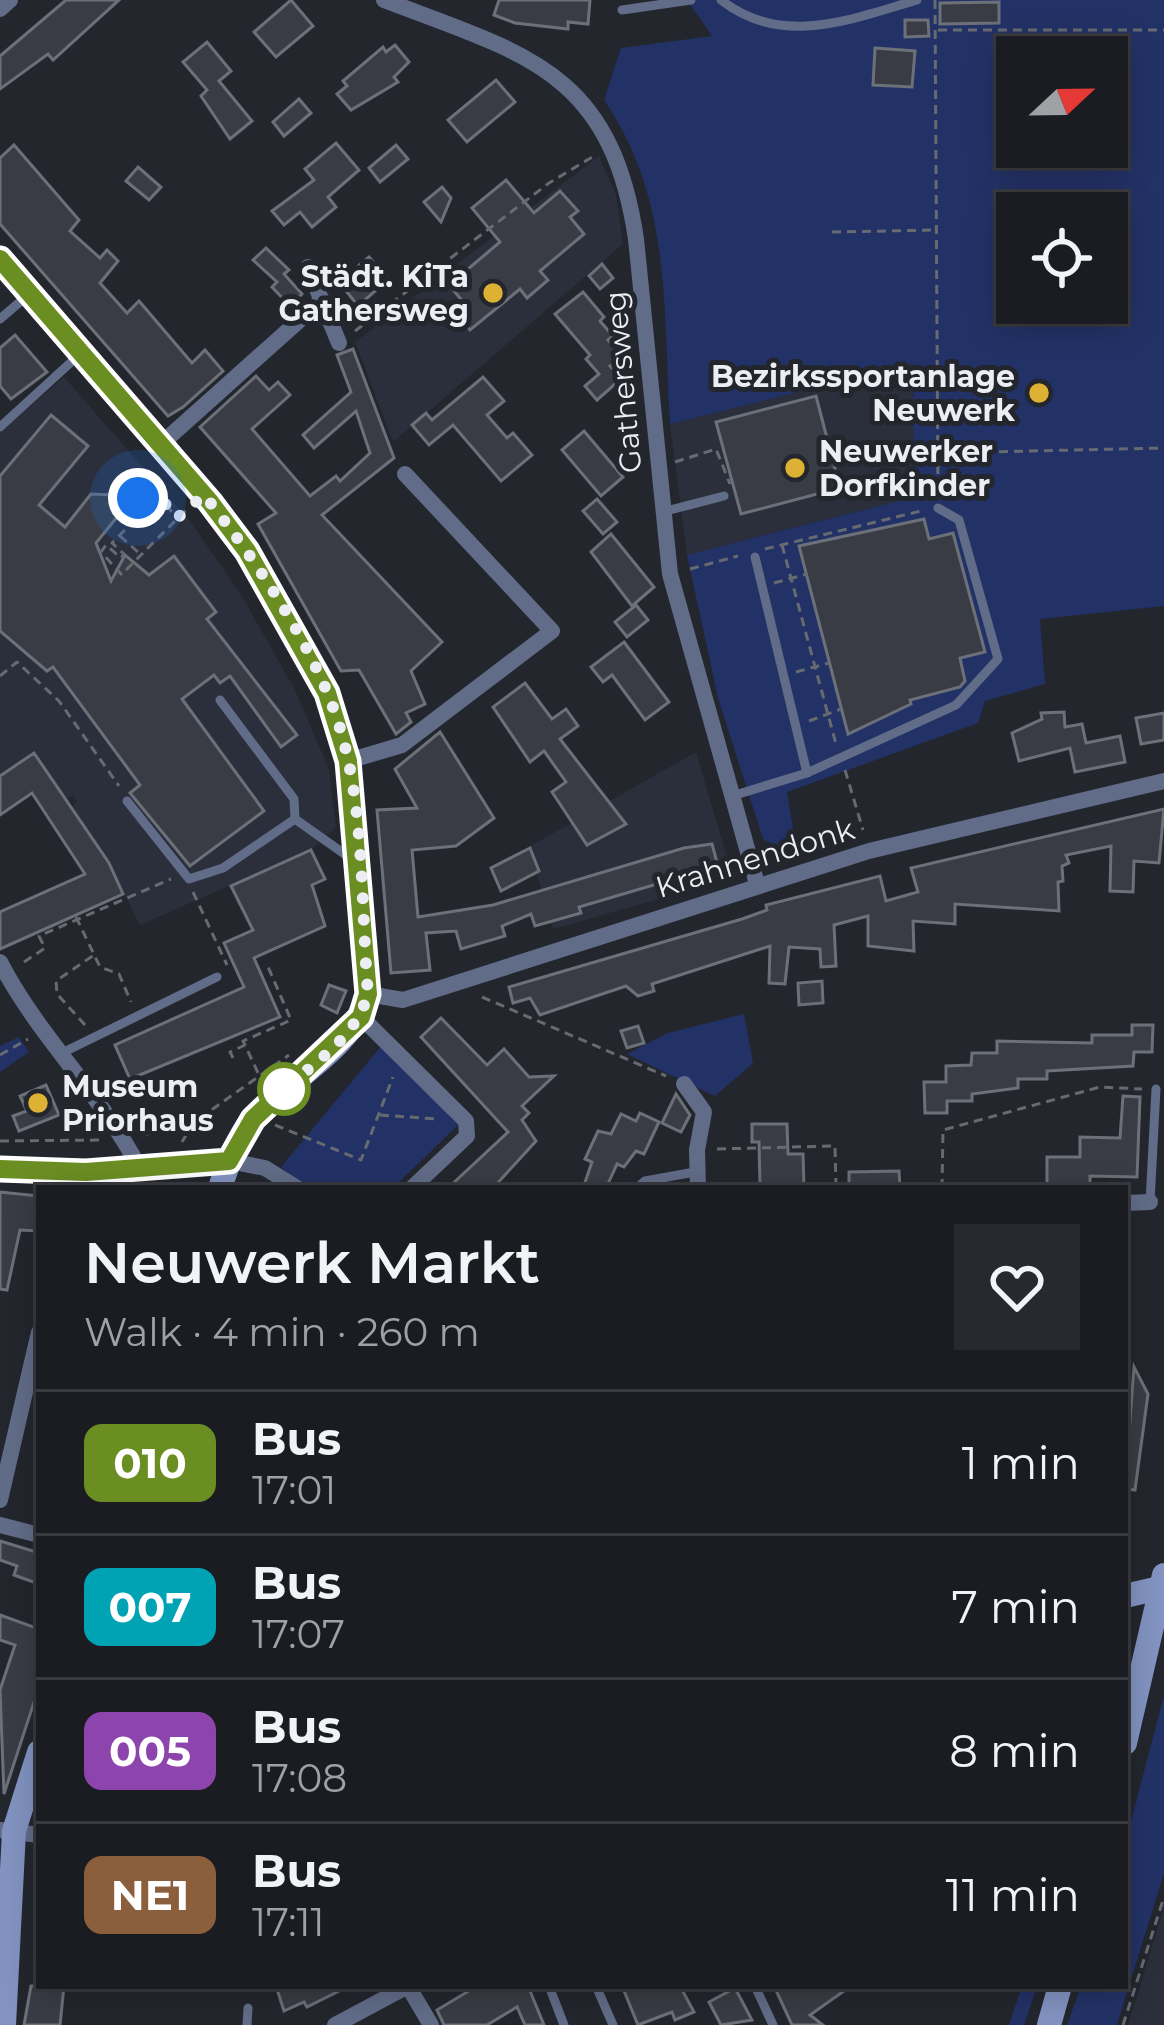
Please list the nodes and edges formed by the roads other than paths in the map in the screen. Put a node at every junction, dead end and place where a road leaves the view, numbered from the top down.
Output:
1 (10, 0) edge
2 (384, 0) edge
3 (691, 0) edge
4 (721, 0) edge
5 (917, 0) edge
6 (0, 9) edge
7 (622, 10) dead end
8 (0, 260) edge
9 (308, 267) dead end
10 (29, 294) junction
11 (322, 300) junction
12 (0, 319) edge
13 (339, 343) road end
14 (80, 354) junction
15 (0, 427) edge
16 (160, 445) junction
17 (405, 475) dead end
18 (724, 496) road end
19 (938, 508) road end
20 (662, 512) junction
21 (755, 557) dead end
22 (220, 700) dead end
23 (348, 761) junction
24 (807, 773) junction
25 (1164, 781) edge
26 (732, 796) junction
27 (128, 801) road end
28 (295, 820) junction
29 (358, 863) junction
30 (758, 884) junction
31 (3, 968) edge
32 (217, 977) dead end
33 (364, 1005) junction
34 (64, 1052) junction
35 (685, 1084) road end
36 (1156, 1089) road end
37 (229, 1161) junction
38 (0, 1168) edge
39 (140, 1169) junction
40 (697, 1180) edge
41 (221, 1185) edge
42 (292, 1185) edge
43 (415, 1185) edge
44 (640, 1185) edge
45 (1150, 1202) joint
46 (1128, 1203) edge
47 (36, 1345) edge
48 (0, 1500) edge
49 (0, 1525) edge
50 (36, 1534) edge
51 (1163, 1583) edge
52 (1128, 1595) edge
53 (1128, 1675) edge
54 (1137, 1696) junction
55 (1128, 1731) edge
56 (36, 1763) edge
57 (18, 1832) edge
58 (404, 1989) edge
59 (410, 1989) edge
60 (550, 1989) edge
61 (597, 1989) edge
62 (756, 1989) edge
63 (1059, 1989) edge
64 (248, 2008) dead end
65 (362, 2019) edge
66 (4, 2025) edge
67 (247, 2025) edge
68 (335, 2025) edge
69 (431, 2025) edge
70 (564, 2025) edge
71 (613, 2025) edge
72 (773, 2025) edge
73 (1049, 2025) edge

1 - 6 street
2 - 20 street, Gathersweg
3 - 7 lane
4 - 5 lane
8 - 10 street
9 - 11 street
10 - 12 lane
10 - 14 street
11 - 13 street
11 - 16 street
14 - 15 lane
14 - 16 street
16 - 23 street
17 - 23 street
18 - 20 lane
19 - 24 lane
20 - 26 street, Gathersweg
21 - 24 lane
22 - 28 lane
23 - 29 street
24 - 26 lane
25 - 30 street, Krahnendonk
26 - 30 street, Gathersweg
27 - 28 lane
28 - 29 lane
29 - 33 street
30 - 33 street, Krahnendonk
31 - 34 street
32 - 34 lane
33 - 37 street
33 - 43 street
34 - 39 street
35 - 40 street
36 - 45 lane
37 - 39 street
37 - 41 street
37 - 42 street
38 - 39 street
40 - 44 lane
45 - 46 street
47 - 48 street
49 - 50 street
51 - 52 street
51 - 54 street
53 - 54 street
54 - 55 street
56 - 57 street
57 - 66 street
58 - 65 street
59 - 69 street
60 - 70 lane
61 - 71 lane
62 - 72 lane
63 - 73 street
64 - 67 lane
65 - 68 street

